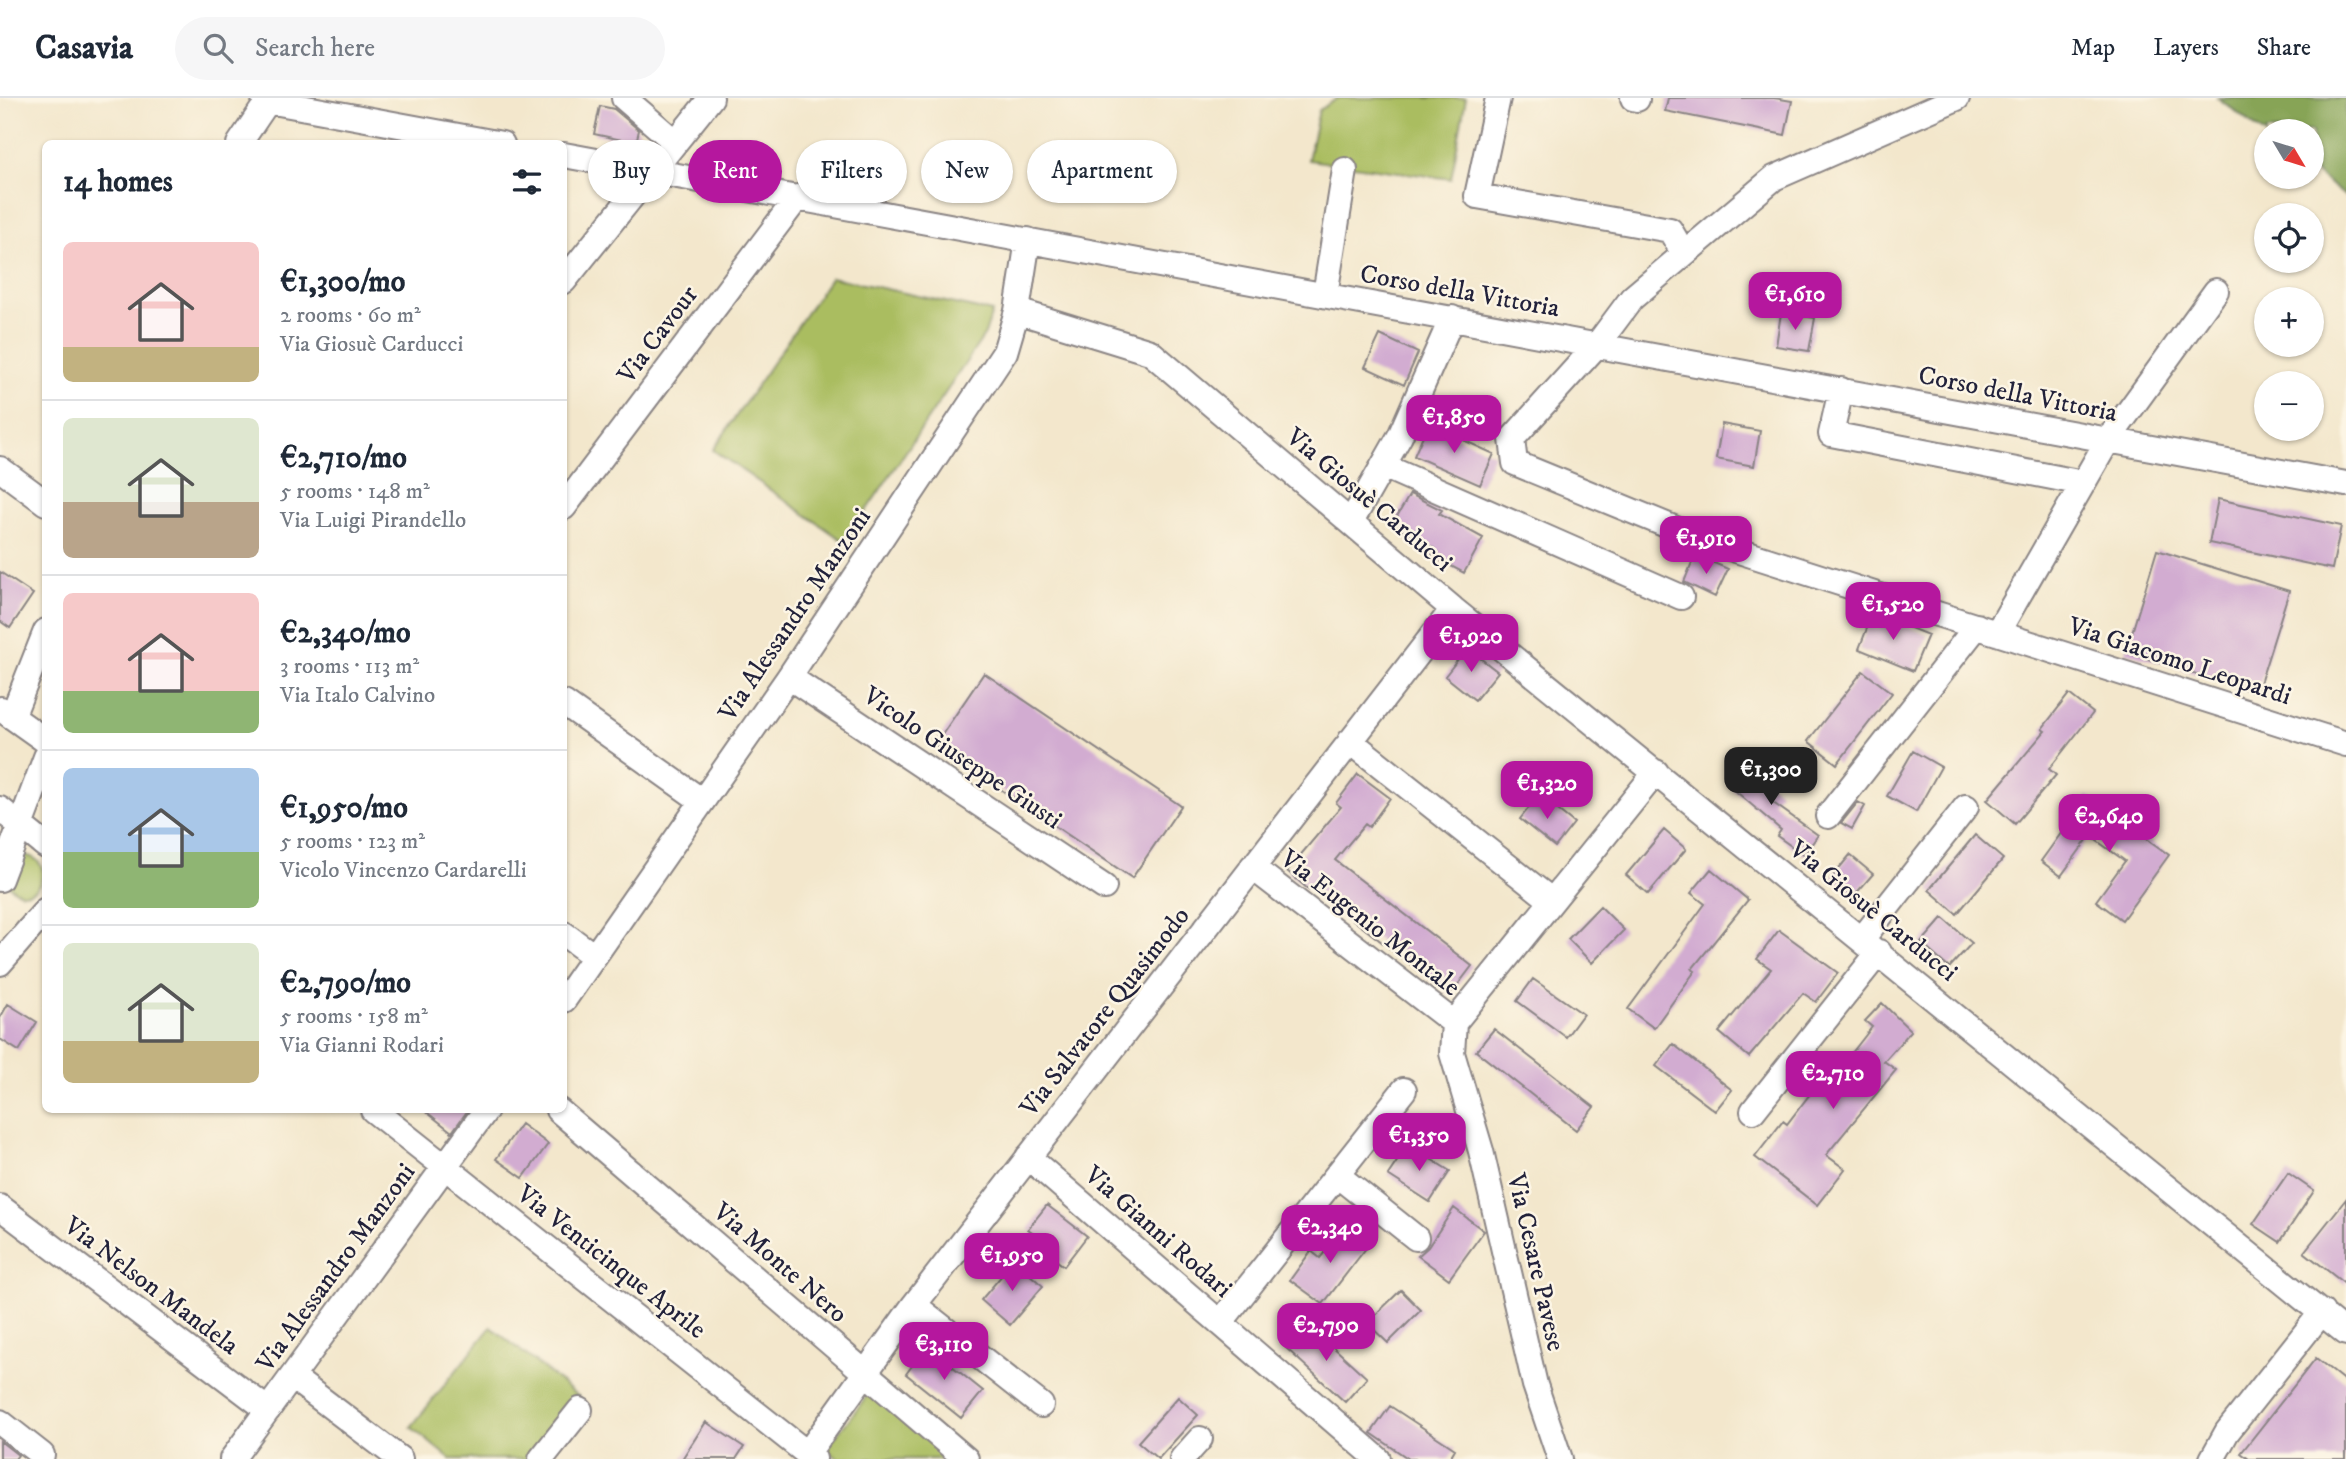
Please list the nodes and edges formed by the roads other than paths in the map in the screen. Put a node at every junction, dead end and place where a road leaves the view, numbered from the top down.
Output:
1 (624, 98) edge
2 (711, 98) edge
3 (1498, 98) edge
4 (1957, 98) edge
5 (267, 99) edge
6 (241, 140) edge
7 (481, 140) edge
8 (676, 142) junction
9 (674, 144) edge
10 (567, 156) edge
11 (588, 159) edge
12 (1345, 170) dead end
13 (674, 175) edge
14 (796, 196) edge
15 (796, 201) edge
16 (626, 203) edge
17 (831, 203) edge
18 (1028, 240) junction
19 (1684, 254) junction
20 (567, 277) edge
21 (2216, 291) dead end
22 (1325, 295) junction
23 (1017, 311) junction
24 (1452, 318) junction
25 (1597, 345) junction
26 (1841, 390) junction
27 (2108, 440) junction
28 (1383, 466) junction
29 (0, 469) edge
30 (2083, 483) junction
31 (2346, 484) edge
32 (42, 500) edge
33 (567, 503) edge
34 (1351, 523) junction
35 (1681, 597) dead end
36 (1452, 609) junction
37 (1987, 630) junction
38 (42, 639) edge
39 (789, 677) junction
40 (567, 706) edge
41 (6, 713) edge
42 (42, 738) edge
43 (1350, 741) junction
44 (2346, 744) edge
45 (42, 768) edge
46 (1656, 772) junction
47 (702, 801) junction
48 (1966, 807) dead end
49 (0, 809) edge
50 (1828, 816) dead end
51 (21, 826) junction
52 (42, 843) edge
53 (1252, 867) junction
54 (0, 879) edge
55 (1104, 887) dead end
56 (1552, 901) junction
57 (42, 915) edge
58 (567, 936) edge
59 (1871, 946) junction
60 (594, 956) junction
61 (0, 963) edge
62 (567, 996) edge
63 (1454, 1023) junction
64 (1404, 1090) dead end
65 (1753, 1111) dead end
66 (377, 1113) edge
67 (484, 1113) edge
68 (562, 1113) edge
69 (1028, 1157) junction
70 (444, 1166) junction
71 (1337, 1174) junction
72 (0, 1207) edge
73 (1416, 1238) dead end
74 (914, 1305) junction
75 (2322, 1312) junction
76 (1220, 1323) junction
77 (2346, 1333) edge
78 (865, 1373) junction
79 (292, 1377) junction
80 (1041, 1405) dead end
81 (268, 1409) junction
82 (580, 1410) dead end
83 (0, 1422) edge
84 (1200, 1438) dead end
85 (42, 1455) dead end
86 (810, 1456) edge
87 (233, 1459) edge
88 (400, 1459) edge
89 (541, 1459) edge
90 (965, 1459) edge
91 (1182, 1459) edge
92 (1378, 1459) edge
93 (1560, 1459) edge
94 (2212, 1459) edge

1 - 8 street
2 - 8 street
3 - 19 street
4 - 19 street
5 - 6 street
5 - 7 street
8 - 9 street
10 - 11 street, Corso della Vittoria
12 - 22 street
13 - 14 street, Corso della Vittoria
15 - 33 street, Via Cavour
16 - 20 street
17 - 18 street, Corso della Vittoria
18 - 22 street, Corso della Vittoria
18 - 23 street, Via Alessandro Manzoni
19 - 25 street
21 - 27 street
22 - 24 street, Corso della Vittoria
23 - 34 street, Via Giosuè Carducci
23 - 39 street, Via Alessandro Manzoni
24 - 25 street, Corso della Vittoria
24 - 28 street
25 - 26 street, Corso della Vittoria
25 - 37 street, Via Giacomo Leopardi
26 - 27 street, Corso della Vittoria
26 - 30 street
27 - 30 street
27 - 31 street, Corso della Vittoria
28 - 34 street
28 - 35 street
29 - 32 street
30 - 37 street
34 - 36 street, Via Giosuè Carducci
36 - 43 street, Via Salvatore Quasimodo
36 - 46 street, Via Giosuè Carducci
37 - 44 street, Via Giacomo Leopardi
37 - 50 street
38 - 41 street
39 - 47 street, Via Alessandro Manzoni
39 - 55 street, Vicolo Giuseppe Giusti
40 - 47 street
41 - 42 street
43 - 53 street, Via Salvatore Quasimodo
43 - 56 street
45 - 51 street
46 - 56 street
46 - 59 street, Via Giosuè Carducci
47 - 60 street, Via Alessandro Manzoni
48 - 59 street
49 - 51 street
51 - 52 street
51 - 54 street
53 - 63 street, Via Eugenio Montale
53 - 69 street, Via Salvatore Quasimodo
56 - 63 street
57 - 61 street
58 - 60 street
59 - 65 street
59 - 75 street, Via Giosuè Carducci
60 - 62 street, Via Alessandro Manzoni
63 - 93 street, Via Cesare Pavese
64 - 71 street
66 - 70 street, Via Venticinque Aprile
67 - 70 street, Via Alessandro Manzoni
68 - 78 street, Via Monte Nero
69 - 74 street, Via Salvatore Quasimodo
69 - 76 street, Via Gianni Rodari
70 - 79 street, Via Alessandro Manzoni
70 - 86 street, Via Venticinque Aprile
71 - 73 street
71 - 76 street
72 - 81 street, Via Nelson Mandela
74 - 78 street, Via Salvatore Quasimodo
74 - 80 street
75 - 77 street, Via Giosuè Carducci
75 - 94 street
76 - 92 street, Via Gianni Rodari
78 - 86 street, Via Salvatore Quasimodo
78 - 90 street, Via Monte Nero
79 - 81 street, Via Alessandro Manzoni
79 - 88 street
81 - 87 street, Via Alessandro Manzoni
82 - 89 street
83 - 85 street
84 - 91 street

